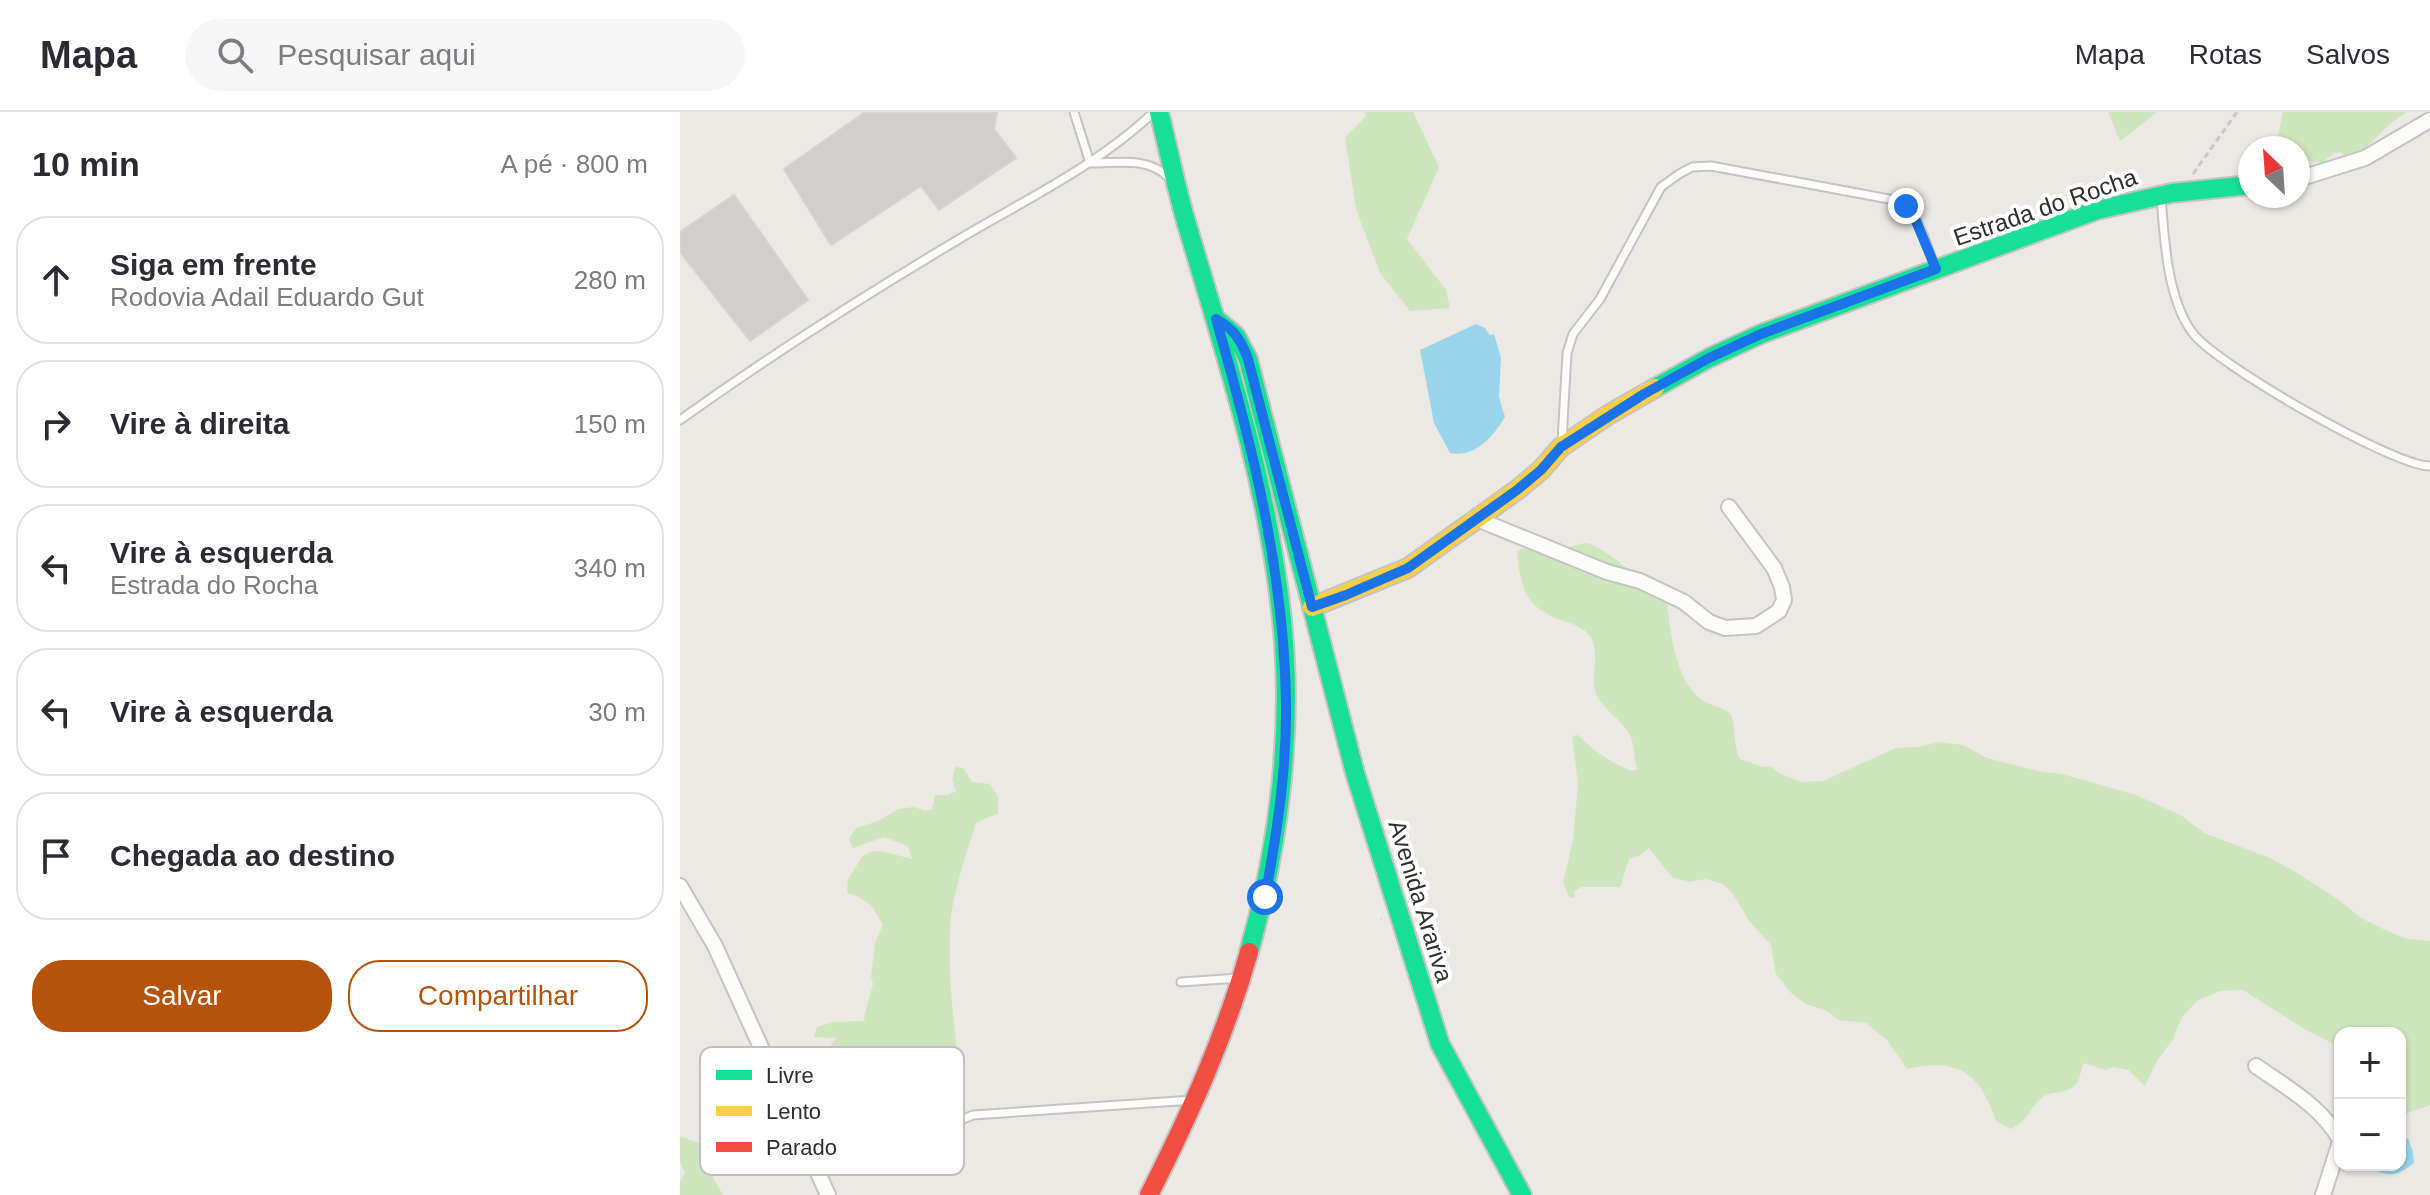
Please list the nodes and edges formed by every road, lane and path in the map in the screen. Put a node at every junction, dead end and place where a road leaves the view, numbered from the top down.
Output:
1 (1074, 112) edge
2 (1157, 112) edge
3 (2237, 112) edge
4 (2430, 120) edge
5 (1090, 163) junction
6 (2310, 175) edge
7 (1176, 185) junction
8 (2238, 186) edge
9 (2181, 190) junction
10 (2161, 194) junction
11 (1936, 269) junction
12 (1216, 319) junction
13 (680, 420) edge
14 (1561, 447) junction
15 (2430, 466) edge
16 (1729, 507) dead end
17 (1477, 519) junction
18 (1312, 607) junction
19 (680, 886) edge
20 (1243, 978) junction
21 (1181, 982) dead end
22 (761, 1047) edge
23 (2256, 1066) dead end
24 (1198, 1100) junction
25 (964, 1119) edge
26 (2334, 1129) edge
27 (2334, 1160) edge
28 (819, 1175) edge
29 (828, 1195) edge
30 (1149, 1195) edge
31 (1522, 1195) edge
32 (2323, 1195) edge

1 - 5 lane
2 - 5 lane
2 - 7 street
3 - 9 path
4 - 6 street
5 - 7 lane
5 - 13 lane
7 - 12 street
8 - 9 street, Estrada do Rocha
9 - 10 street, Estrada do Rocha
10 - 11 street, Estrada do Rocha
10 - 15 lane
11 - 14 street, Estrada do Rocha
11 - 14 lane
12 - 18 street, Avenida Arariva
12 - 20 street
14 - 17 street, Estrada do Rocha
16 - 17 street
17 - 18 street, Estrada do Rocha
18 - 31 street, Avenida Arariva
19 - 22 street
20 - 21 lane
20 - 24 street
23 - 26 street
24 - 25 lane
24 - 30 street
27 - 32 street
28 - 29 street

